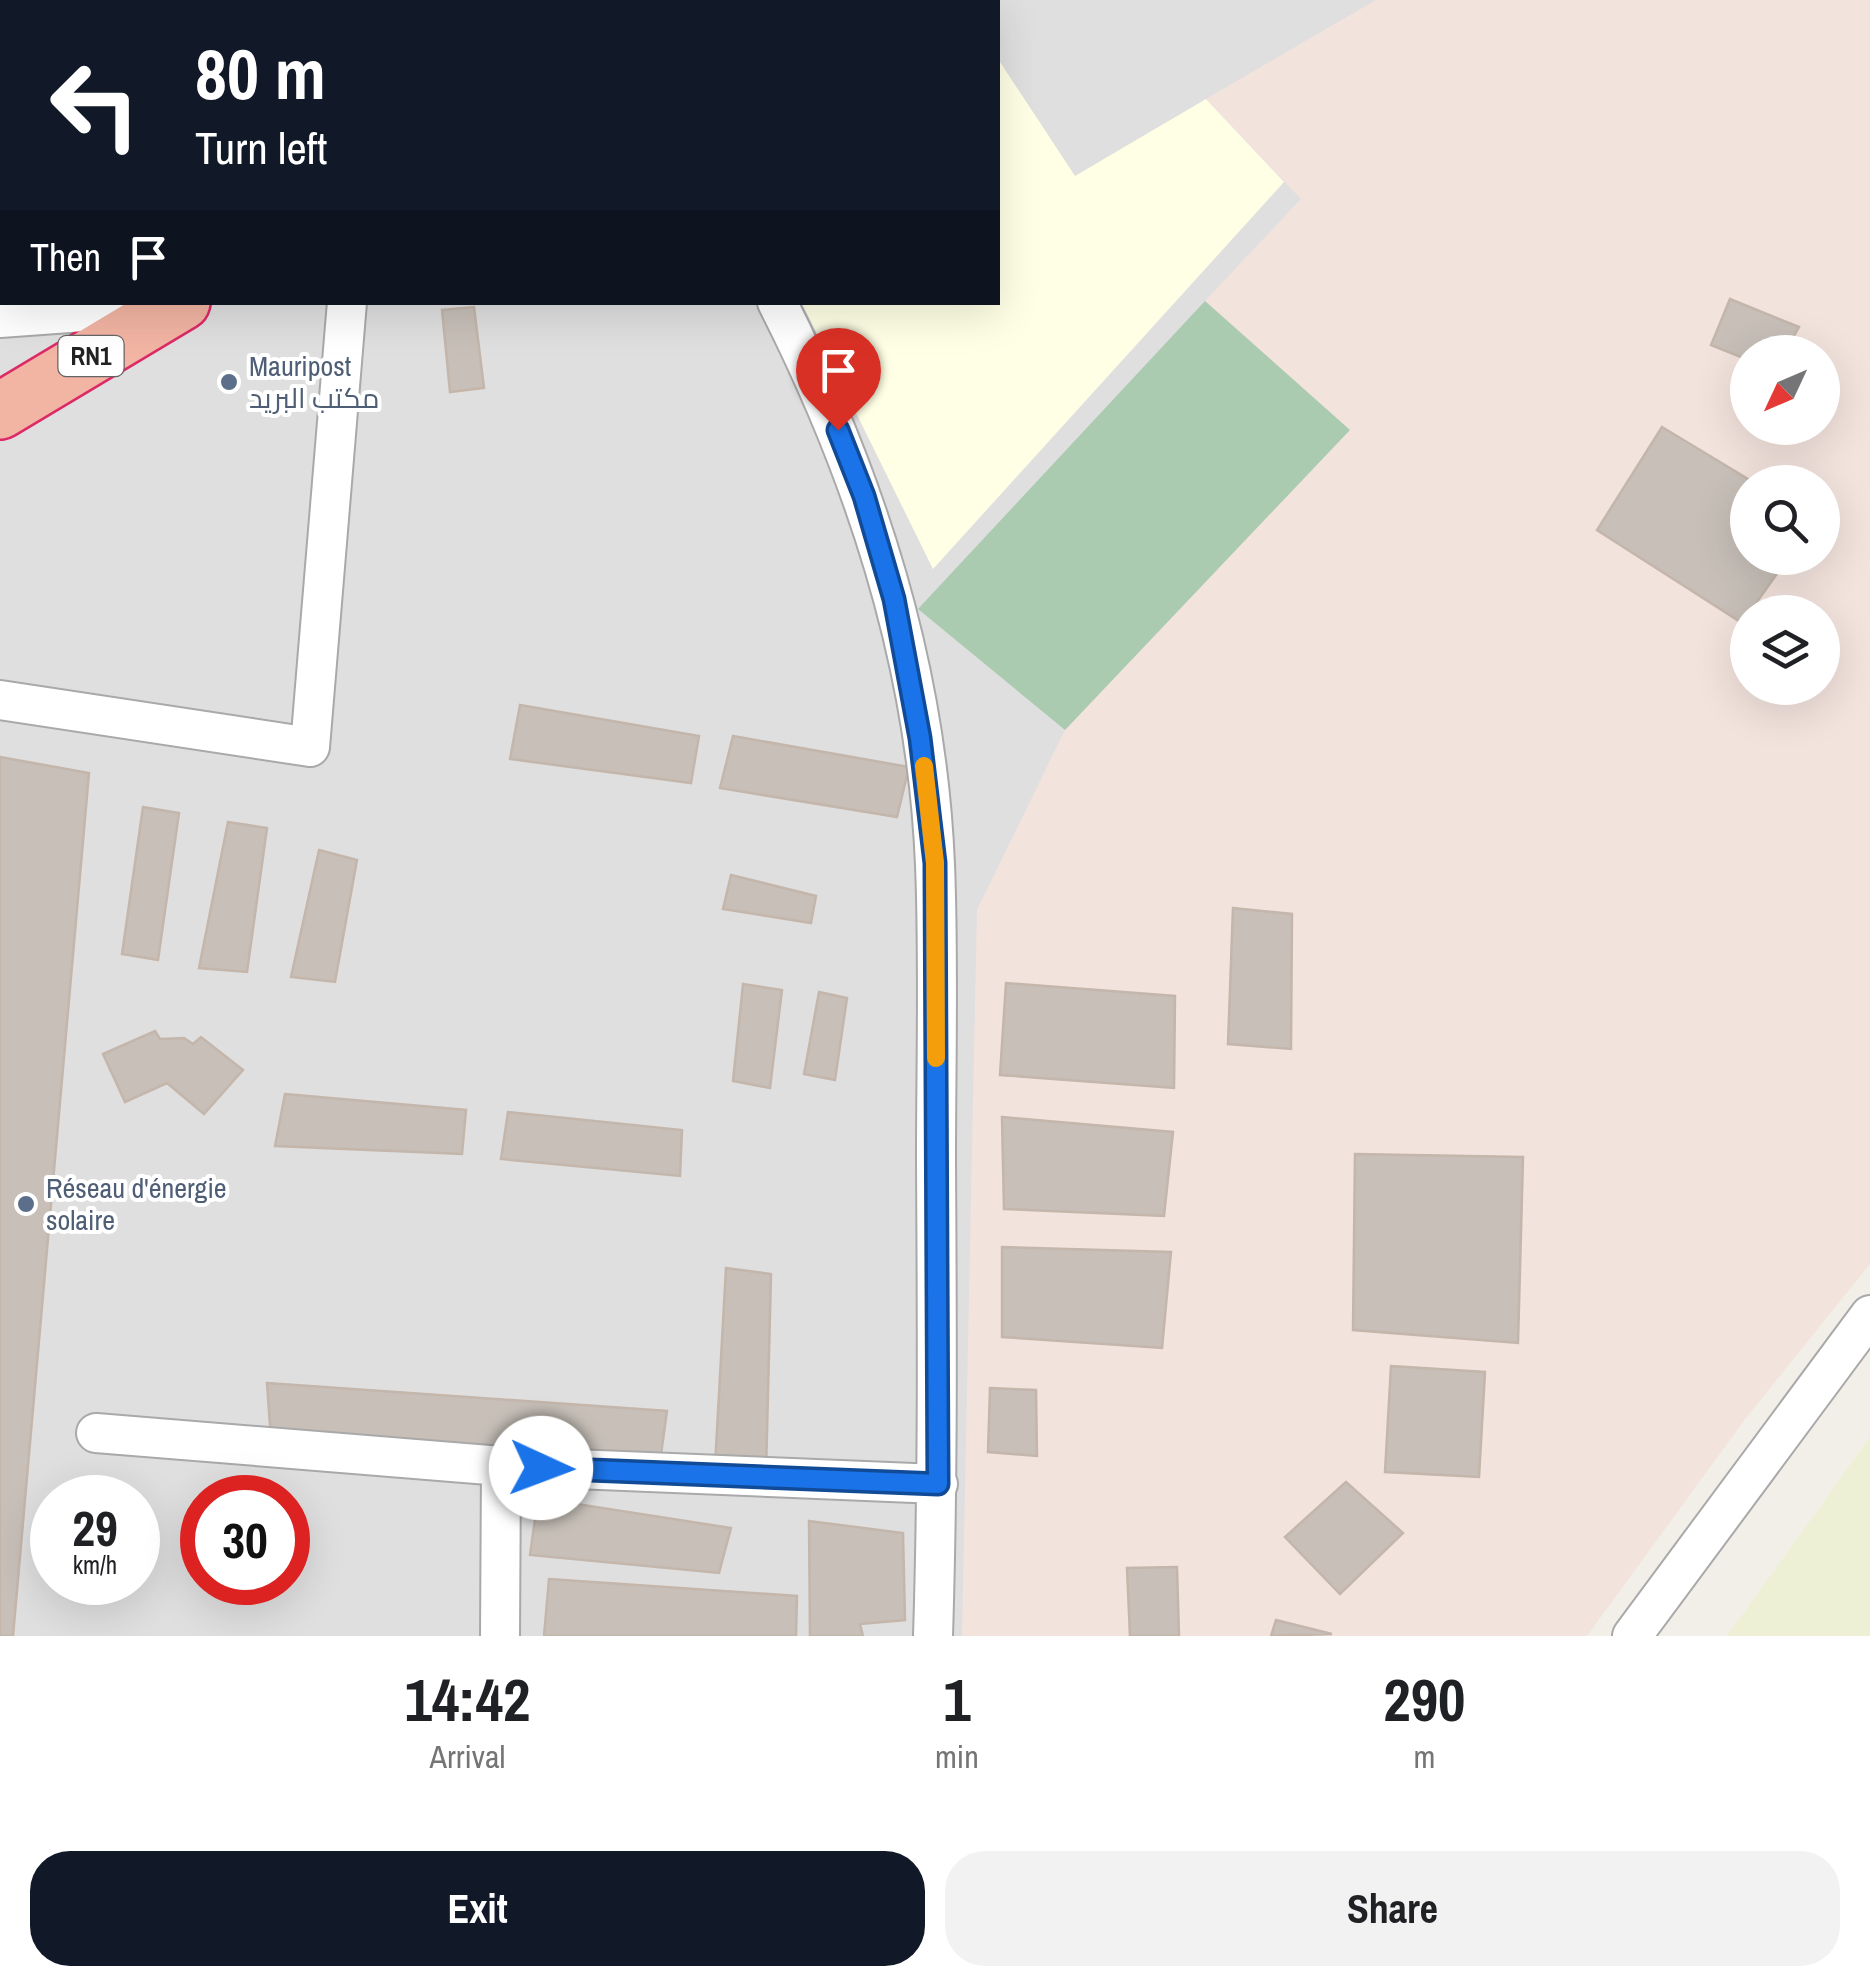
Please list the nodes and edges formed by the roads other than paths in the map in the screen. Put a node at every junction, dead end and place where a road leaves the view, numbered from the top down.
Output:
1 (347, 305) edge
2 (780, 305) edge
3 (172, 308) edge
4 (0, 318) edge
5 (0, 410) edge
6 (0, 700) edge
7 (1870, 1315) edge
8 (96, 1433) dead end
9 (501, 1466) junction
10 (938, 1484) junction
11 (500, 1636) edge
12 (933, 1636) edge
13 (1632, 1636) edge

1 - 6 street
2 - 10 street
3 - 4 street
3 - 5 highway, RN1
7 - 13 street
8 - 9 street
9 - 10 street
9 - 11 street
10 - 12 street

